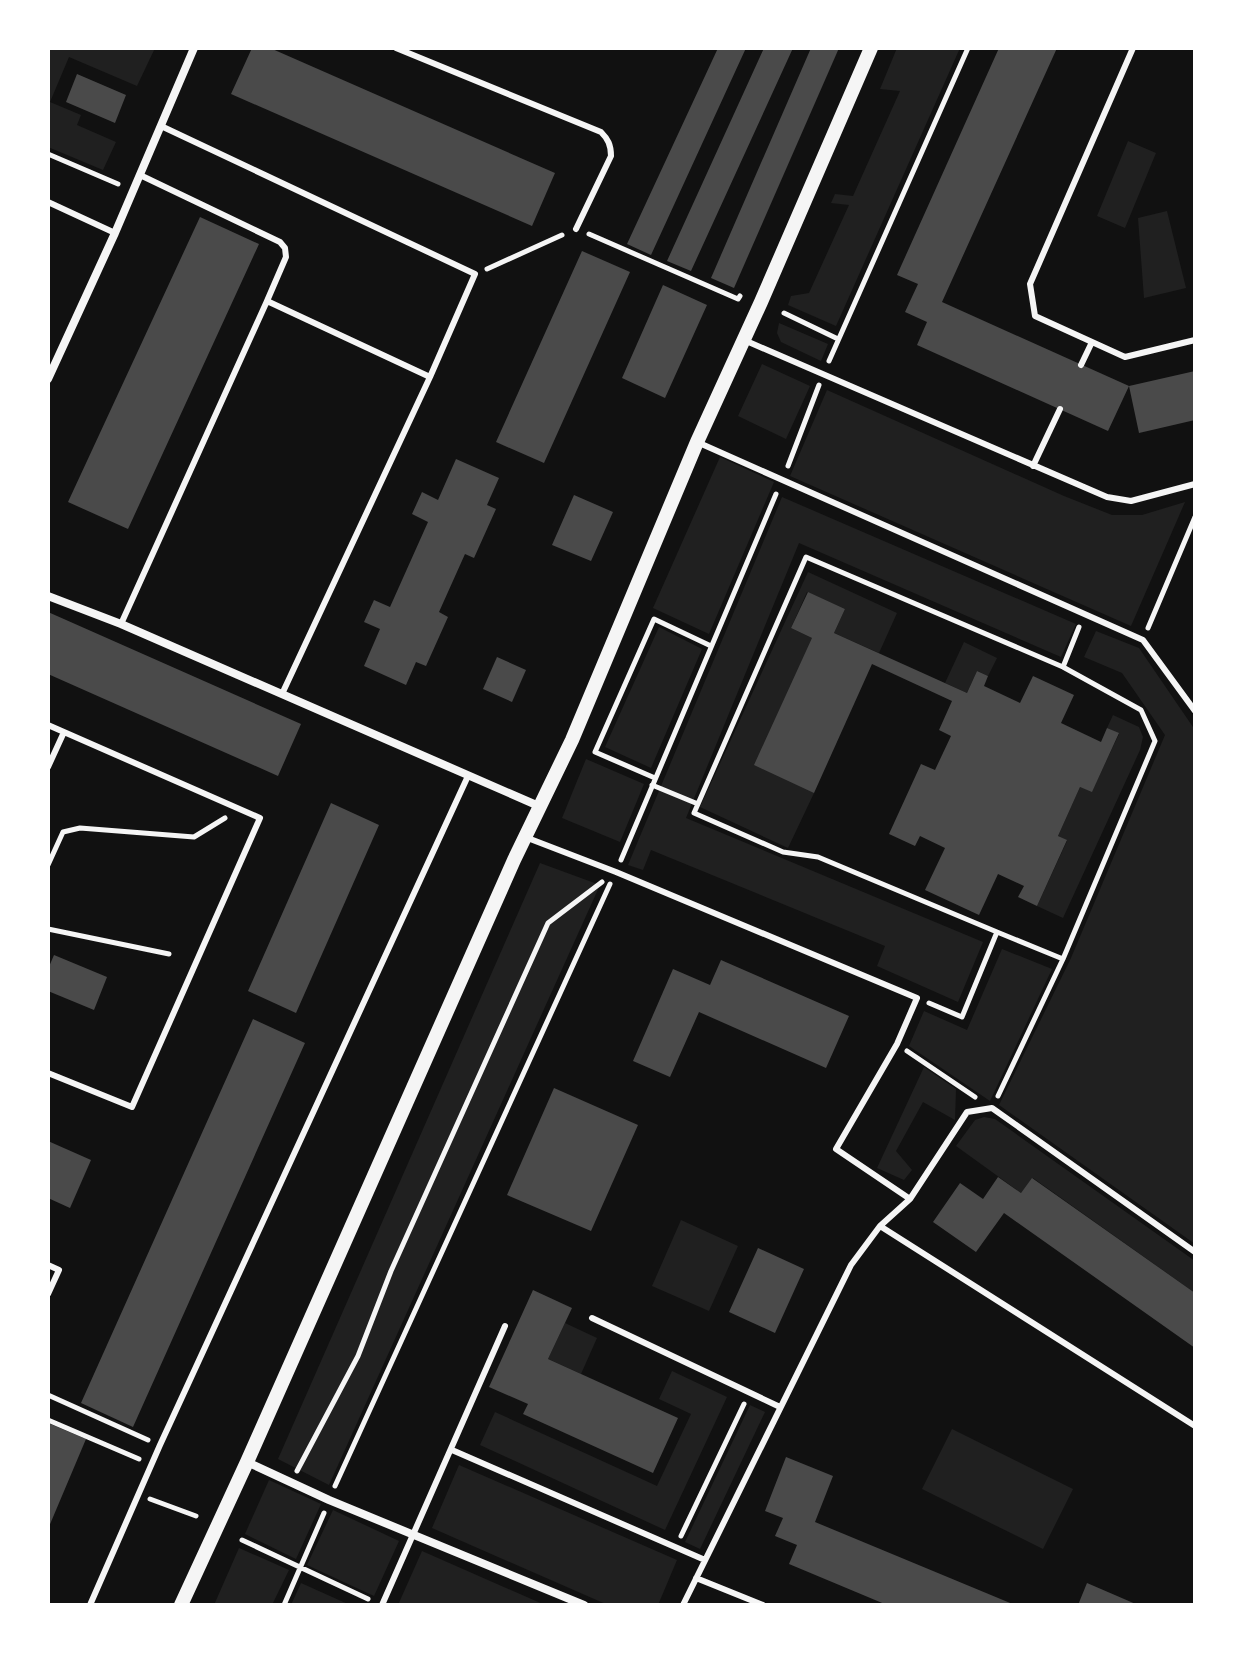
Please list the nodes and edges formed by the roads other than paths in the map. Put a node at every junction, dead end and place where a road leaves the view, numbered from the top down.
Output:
1 (194, 48) edge
2 (396, 48) edge
3 (871, 48) edge
4 (1133, 48) edge
5 (161, 126) junction
6 (140, 175) junction
7 (48, 202) edge
8 (576, 229) road end
9 (115, 233) junction
10 (267, 301) junction
11 (744, 340) junction
12 (1195, 340) edge
13 (1092, 342) junction
14 (1081, 365) dead end
15 (430, 377) junction
16 (48, 379) edge
17 (1060, 409) dead end
18 (697, 442) junction
19 (1033, 466) junction
20 (1195, 484) edge
21 (48, 596) edge
22 (121, 624) junction
23 (282, 694) junction
24 (1195, 711) edge
25 (48, 725) edge
26 (64, 732) junction
27 (48, 767) edge
28 (468, 776) junction
29 (541, 807) junction
30 (525, 837) junction
31 (48, 1073) edge
32 (910, 1199) junction
33 (880, 1226) junction
34 (1195, 1252) edge
35 (48, 1265) edge
36 (48, 1294) edge
37 (592, 1318) dead end
38 (505, 1326) dead end
39 (780, 1407) junction
40 (1195, 1426) edge
41 (452, 1450) junction
42 (247, 1462) junction
43 (414, 1535) junction
44 (705, 1560) junction
45 (696, 1578) junction
46 (90, 1605) edge
47 (181, 1605) edge
48 (382, 1605) edge
49 (584, 1605) edge
50 (683, 1605) edge
51 (763, 1605) edge

1 - 5 street
2 - 8 lane
3 - 11 street
4 - 13 lane
5 - 6 street
5 - 15 lane
6 - 9 street
6 - 10 lane
7 - 9 lane
9 - 16 street
10 - 15 lane
10 - 22 lane
11 - 18 street
11 - 19 lane
12 - 13 lane
13 - 14 lane
15 - 23 lane
17 - 19 lane
18 - 24 lane
18 - 29 street
19 - 20 lane
21 - 22 street
22 - 23 street
23 - 28 street
25 - 26 lane
26 - 27 lane
26 - 31 lane
28 - 29 street
28 - 46 lane
29 - 30 street
30 - 32 lane
30 - 42 street
32 - 33 lane
32 - 34 lane
33 - 39 lane
33 - 40 lane
35 - 36 lane
37 - 39 lane
38 - 41 lane
39 - 44 lane
41 - 43 lane
41 - 44 lane
42 - 43 street
42 - 47 street
43 - 48 lane
43 - 49 street
44 - 45 lane
45 - 50 lane
45 - 51 lane

